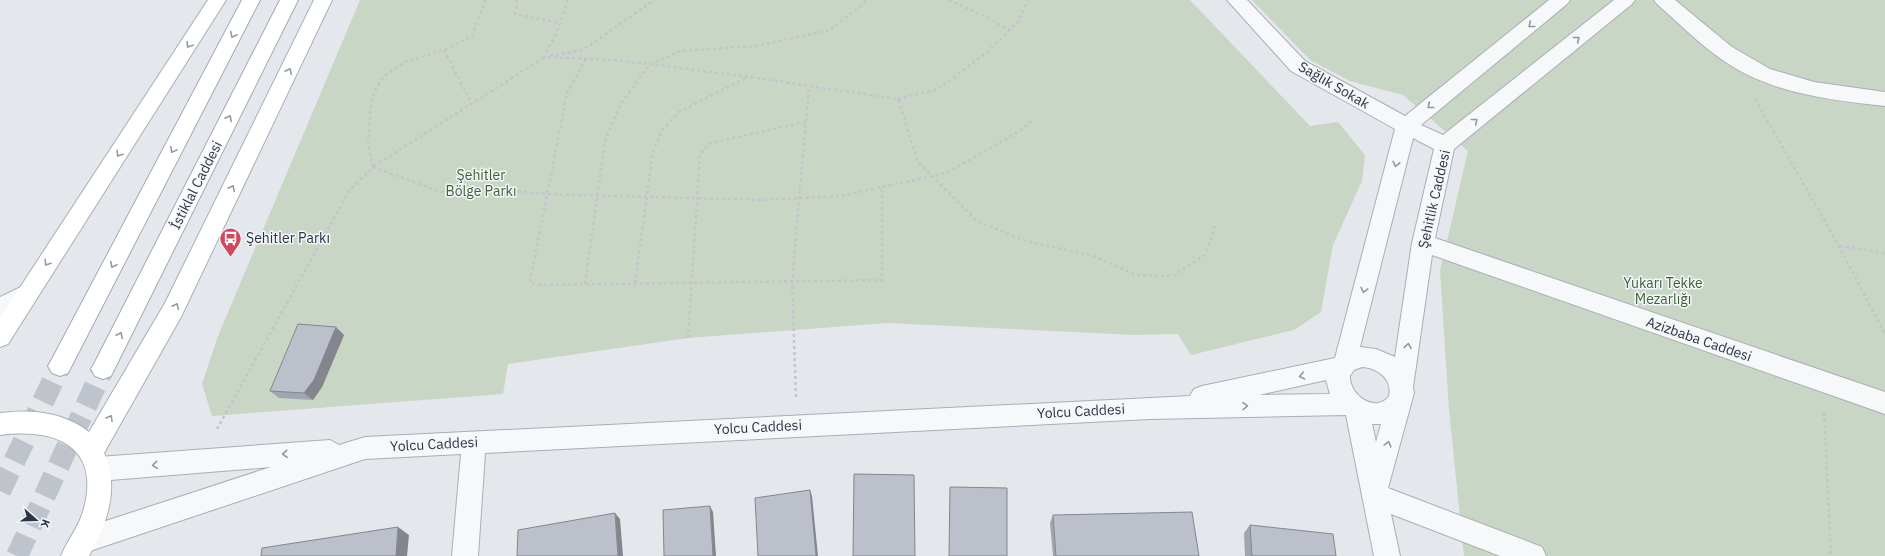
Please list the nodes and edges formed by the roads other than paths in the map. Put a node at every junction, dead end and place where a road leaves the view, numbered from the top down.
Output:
1 (217, 0) edge
2 (251, 0) edge
3 (288, 0) edge
4 (323, 0) edge
5 (1236, 0) edge
6 (1561, 0) edge
7 (1626, 0) edge
8 (1664, 0) edge
9 (1885, 99) edge
10 (1406, 126) junction
11 (1445, 145) junction
12 (1423, 243) junction
13 (27, 293) junction
14 (0, 308) edge
15 (0, 337) edge
16 (1343, 365) junction
17 (60, 366) tunnel mouth
18 (103, 370) tunnel mouth
19 (1400, 394) junction
20 (1885, 403) edge
21 (1353, 406) junction
22 (1150, 408) junction
23 (2, 422) edge
24 (474, 442) junction
25 (366, 448) junction
26 (94, 460) junction
27 (1374, 495) junction
28 (79, 548) edge
29 (465, 556) edge
30 (1386, 556) edge
31 (1533, 556) edge

1 -> 13 street
2 -> 17 street
18 -> 3 street, İstiklal Caddesi
26 -> 4 street
5 - 10 street, Sağlık Sokak
6 -> 10 street
11 -> 7 street, Şehitlik Caddesi
8 - 9 street
10 - 11 street, Sağlık Sokak
10 -> 16 street
11 - 12 street, Şehitlik Caddesi
19 -> 12 street, Şehitlik Caddesi
12 - 20 street, Azizbaba Caddesi
13 - 14 street
13 - 15 street
16 - 19 street
16 - 21 street
16 -> 22 street, Yolcu Caddesi
19 - 21 street
27 -> 19 street, Şehitlik Caddesi
22 -> 21 street, Yolcu Caddesi
21 - 27 street
22 - 24 street, Yolcu Caddesi
23 - 26 street
24 - 25 street, Yolcu Caddesi
24 - 29 street
25 -> 26 street, Yolcu Caddesi
25 - 28 street, Yolcu Caddesi
26 - 28 street
27 - 30 street
27 - 31 street

